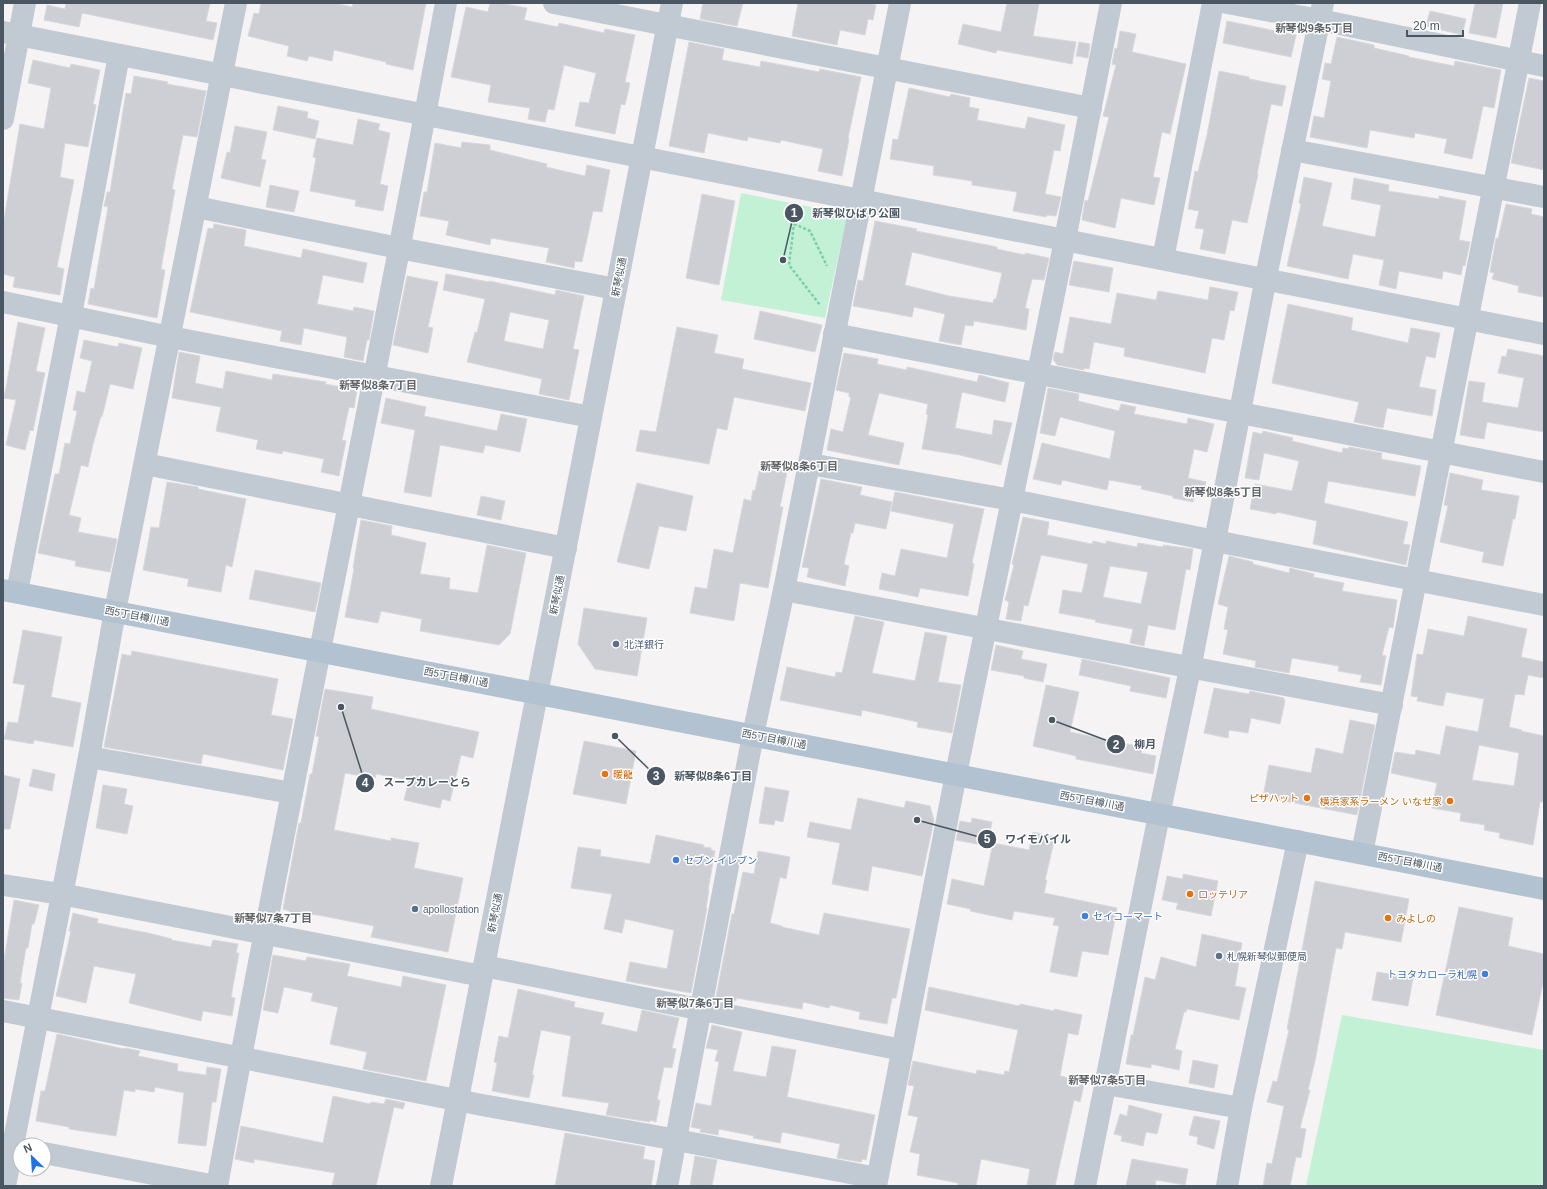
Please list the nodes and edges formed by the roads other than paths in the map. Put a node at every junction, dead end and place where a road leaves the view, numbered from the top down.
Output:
1 (25, 3) edge
2 (236, 3) edge
3 (446, 3) edge
4 (554, 3) edge
5 (672, 3) edge
6 (900, 3) edge
7 (1111, 3) edge
8 (1213, 3) edge
9 (1227, 3) edge
10 (1530, 3) edge
11 (1321, 11) edge
12 (668, 26) junction
13 (11, 34) edge
14 (119, 55) junction
15 (1519, 61) junction
16 (1544, 66) edge
17 (887, 68) junction
18 (222, 75) junction
19 (1091, 108) junction
20 (425, 115) junction
21 (3, 119) edge
22 (1292, 150) junction
23 (642, 158) junction
24 (1493, 187) junction
25 (1544, 197) edge
26 (862, 201) junction
27 (196, 207) junction
28 (1065, 240) junction
29 (399, 248) junction
30 (1163, 259) junction
31 (1266, 280) junction
32 (616, 289) junction
33 (3, 302) edge
34 (71, 315) junction
35 (1467, 319) junction
36 (834, 334) junction
37 (1544, 334) edge
38 (170, 337) junction
39 (1038, 374) junction
40 (374, 376) junction
41 (1240, 413) junction
42 (591, 417) junction
43 (1441, 452) junction
44 (145, 464) junction
45 (810, 464) junction
46 (1544, 472) edge
47 (1012, 500) junction
48 (349, 504) junction
49 (1215, 541) junction
50 (566, 548) junction
51 (1416, 579) junction
52 (784, 590) junction
53 (10, 591) edge
54 (1544, 605) edge
55 (115, 611) junction
56 (986, 628) junction
57 (320, 651) junction
58 (1190, 669) junction
59 (537, 693) junction
60 (1392, 705) junction
61 (753, 735) junction
62 (88, 757) junction
63 (956, 774) junction
64 (292, 793) junction
65 (1159, 815) junction
66 (1298, 841) junction
67 (1362, 853) junction
68 (3, 885) edge
69 (1544, 889) edge
70 (61, 894) junction
71 (264, 934) junction
72 (483, 971) junction
73 (701, 1010) junction
74 (3, 1011) edge
75 (37, 1018) junction
76 (902, 1050) junction
77 (240, 1058) junction
78 (1106, 1084) junction
79 (458, 1100) junction
80 (1241, 1108) junction
81 (14, 1137) edge
82 (676, 1140) junction
83 (12, 1147) edge
84 (52, 1156) edge
85 (115, 1177) edge
86 (876, 1182) edge
87 (5, 1186) edge
88 (216, 1186) edge
89 (441, 1186) edge
90 (667, 1186) edge
91 (1086, 1186) edge
92 (1227, 1186) edge

1 - 13 street
2 - 18 street
3 - 20 street
4 - 12 street
5 - 12 street, 新琴似通
6 - 17 street
7 - 19 street
8 - 30 street
9 - 11 street
10 - 15 street
11 - 15 street
11 - 22 street
12 - 17 street
12 - 23 street, 新琴似通
13 - 14 street
13 - 21 street
14 - 18 street
14 - 34 street
15 - 16 street
15 - 24 street
17 - 19 street
17 - 26 street
18 - 20 street
18 - 27 street
19 - 28 street
20 - 23 street
20 - 29 street
22 - 24 street
22 - 31 street
23 - 26 street
23 - 32 street, 新琴似通
24 - 25 street
24 - 35 street
26 - 28 street
26 - 36 street
27 - 29 street
27 - 38 street
28 - 30 street
28 - 39 street
29 - 32 street
29 - 40 street
30 - 31 street
31 - 35 street
31 - 41 street
32 - 42 street, 新琴似通
33 - 34 street
34 - 38 street
34 - 53 street
35 - 37 street
35 - 43 street
36 - 39 street
36 - 45 street
38 - 40 street
38 - 44 street
39 - 41 street
39 - 47 street
40 - 42 street
40 - 48 street
41 - 43 street
41 - 49 street
42 - 50 street, 新琴似通
43 - 46 street
43 - 51 street
44 - 48 street
44 - 55 street
45 - 47 street
45 - 52 street
47 - 49 street
47 - 56 street
48 - 50 street
48 - 57 street
49 - 51 street
49 - 58 street
50 - 59 street, 新琴似通
51 - 54 street
51 - 60 street
52 - 56 street
52 - 61 street
53 - 55 main road, 西5丁目樽川通
55 - 57 main road, 西5丁目樽川通
55 - 62 street
56 - 58 street
56 - 63 street
57 - 59 main road, 西5丁目樽川通
57 - 64 street
58 - 60 street
58 - 65 street
59 - 61 main road, 西5丁目樽川通
59 - 72 street, 新琴似通
60 - 67 street
61 - 63 main road, 西5丁目樽川通
61 - 73 street
62 - 64 street
62 - 70 street
63 - 65 main road, 西5丁目樽川通
63 - 76 street
64 - 71 street
65 - 66 main road, 西5丁目樽川通
65 - 78 street
66 - 67 main road, 西5丁目樽川通
66 - 80 street
67 - 69 main road, 西5丁目樽川通
68 - 70 street
70 - 71 street
70 - 75 street
71 - 72 street
71 - 77 street
72 - 73 street
72 - 79 street, 新琴似通
73 - 76 street
73 - 82 street
74 - 75 street
75 - 77 street
75 - 81 street
76 - 86 street
77 - 79 street
77 - 88 street
78 - 80 street
78 - 91 street
79 - 82 street
79 - 89 street, 新琴似通
80 - 92 street
82 - 86 street
82 - 90 street
83 - 87 street
84 - 85 street
85 - 88 street

